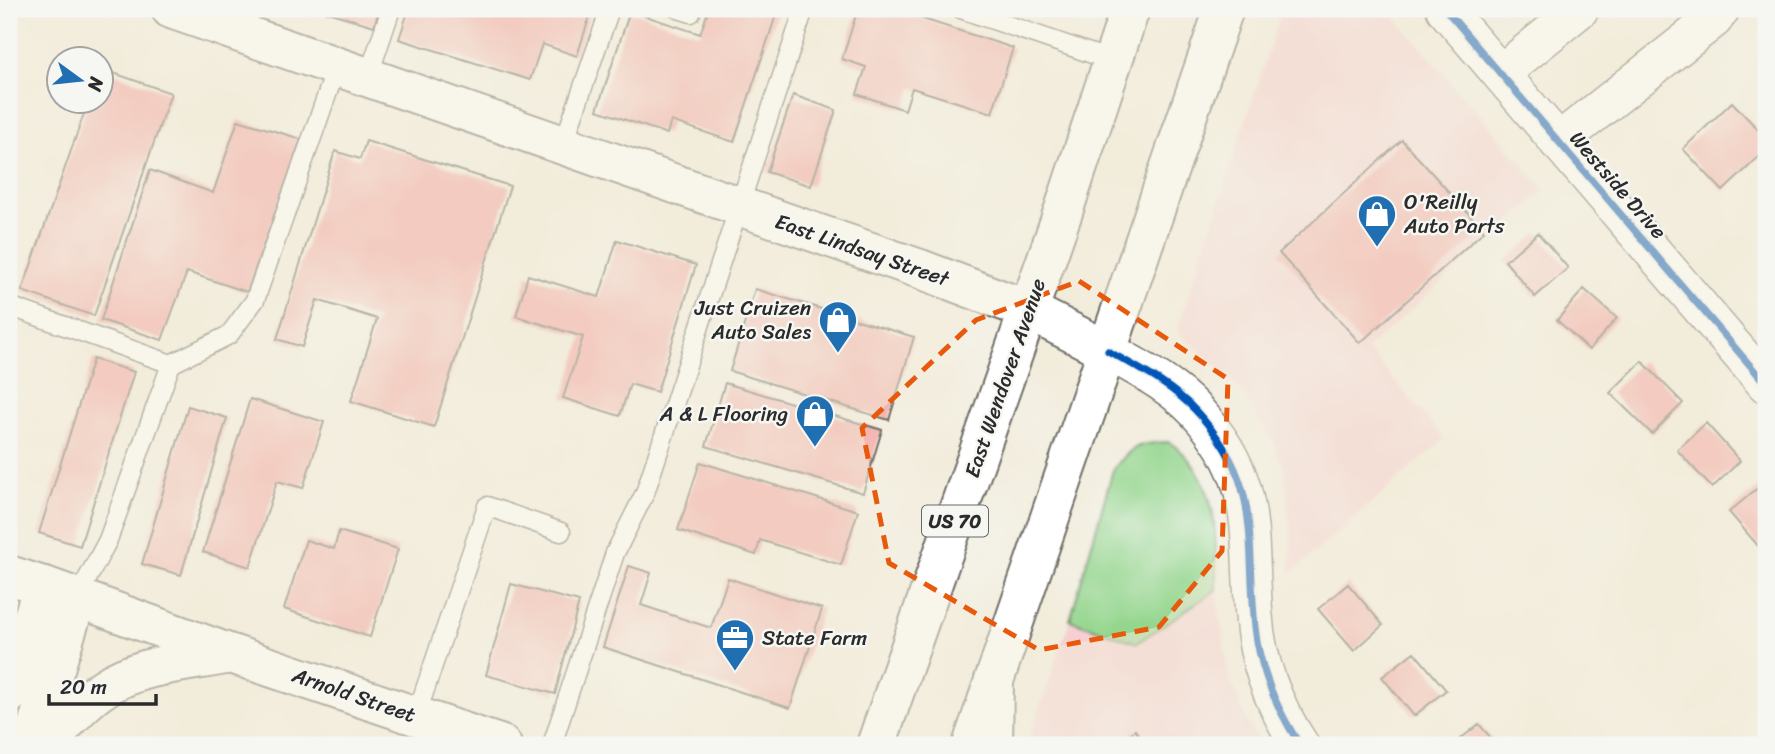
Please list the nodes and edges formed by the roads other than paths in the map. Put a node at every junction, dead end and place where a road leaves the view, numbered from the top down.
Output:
1 (171, 9) edge
2 (391, 9) edge
3 (610, 9) edge
4 (804, 9) edge
5 (961, 9) edge
6 (1130, 9) edge
7 (1224, 9) edge
8 (1445, 9) edge
9 (1580, 9) edge
10 (1721, 9) edge
11 (1113, 61) junction
12 (352, 72) junction
13 (1501, 73) junction
14 (1558, 142) junction
15 (563, 145) junction
16 (737, 206) junction
17 (9, 306) edge
18 (1028, 310) junction
19 (1108, 351) junction
20 (171, 364) junction
21 (1766, 384) edge
22 (561, 532) dead end
23 (43, 586) edge
24 (231, 654) junction
25 (994, 680) junction
26 (9, 694) edge
27 (416, 716) junction
28 (876, 741) edge
29 (31, 745) edge
30 (46, 745) edge
31 (502, 745) edge
32 (552, 745) edge
33 (971, 745) edge
34 (993, 745) edge
35 (1300, 745) edge

1 - 12 main road, East Lindsay Street
2 - 12 lane
3 - 15 lane
4 - 16 lane
5 - 11 lane
6 - 11 main road, East Wendover Avenue / US 70
7 - 19 main road
8 - 13 street, Westside Drive
9 - 13 street
10 - 14 street
11 - 18 main road, East Wendover Avenue / US 70
12 - 15 main road, East Lindsay Street
12 - 20 lane
13 - 14 street, Westside Drive
14 - 21 street, Westside Drive
15 - 16 main road, East Lindsay Street
16 - 18 main road, East Lindsay Street
16 - 32 lane
17 - 20 lane
18 - 19 main road, East Lindsay Street
18 - 28 main road, East Wendover Avenue / US 70
19 - 25 main road
19 - 35 street, East Lindsay Street
20 - 23 lane
22 - 27 lane
23 - 24 main road, Arnold Street
23 - 26 main road
23 - 29 main road
24 - 27 main road, Arnold Street
24 - 30 main road
25 - 33 main road
25 - 34 main road
27 - 31 main road, Arnold Street

